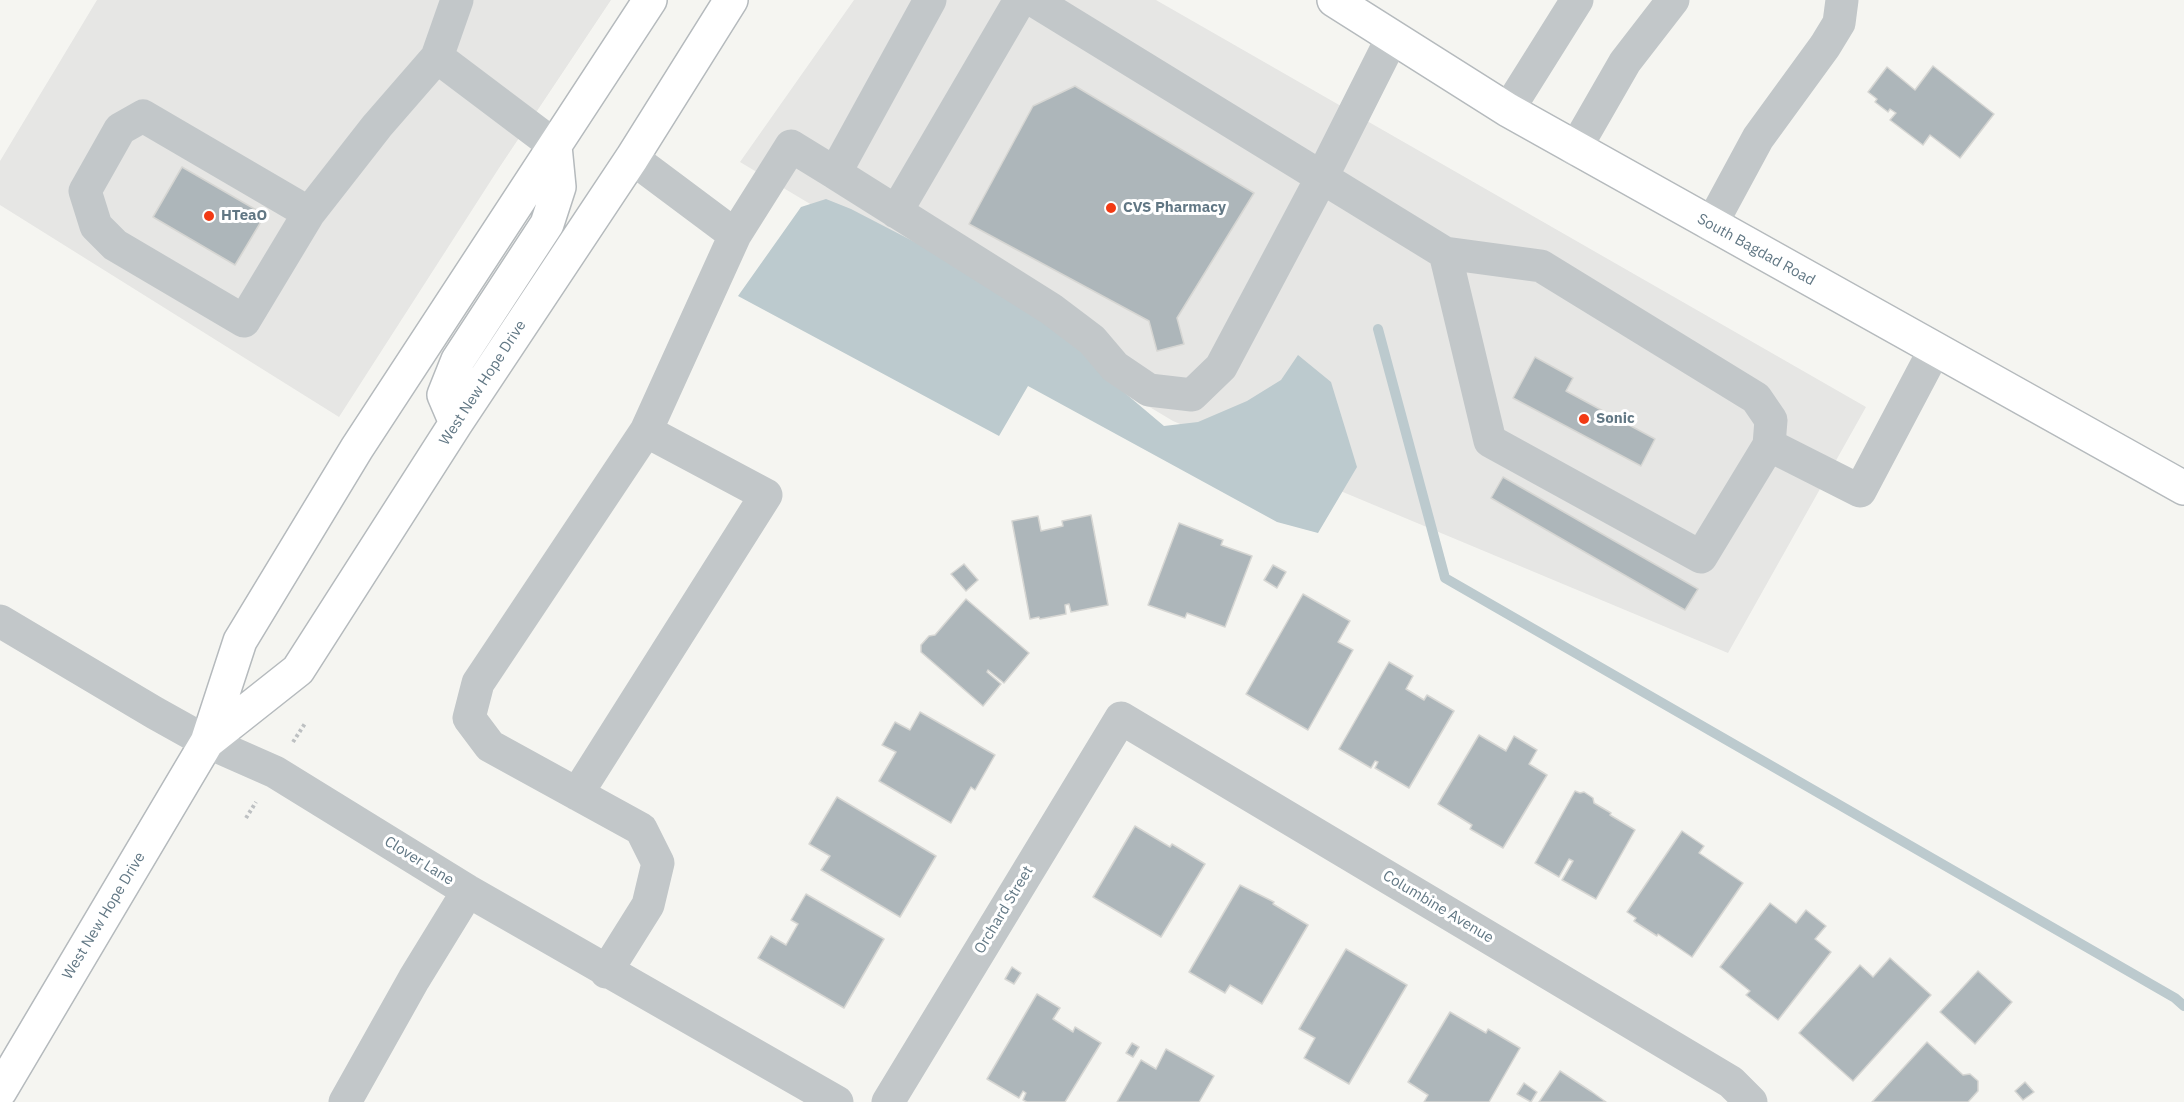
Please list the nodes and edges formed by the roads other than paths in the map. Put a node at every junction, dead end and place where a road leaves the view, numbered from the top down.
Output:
1 (458, 0) edge
2 (650, 0) edge
3 (731, 0) edge
4 (930, 0) edge
5 (1020, 0) edge
6 (1033, 0) edge
7 (1334, 0) edge
8 (1577, 0) edge
9 (1673, 0) edge
10 (1842, 0) edge
11 (1392, 38) junction
12 (437, 57) junction
13 (1508, 110) junction
14 (555, 146) junction
15 (1575, 148) junction
16 (632, 158) junction
17 (835, 173) junction
18 (1322, 177) junction
19 (896, 212) junction
20 (309, 213) junction
21 (1711, 225) junction
22 (735, 235) junction
23 (1445, 253) junction
24 (1935, 349) junction
25 (456, 423) junction
26 (646, 431) junction
27 (1769, 445) junction
28 (2184, 488) edge
29 (0, 621) edge
30 (1121, 718) joint
31 (207, 742) junction
32 (577, 794) junction
33 (468, 891) junction
34 (606, 972) junction
35 (0, 1091) edge
36 (345, 1102) edge
37 (837, 1102) edge
38 (888, 1102) edge
39 (1751, 1102) edge

1 - 12 street
2 - 14 main road, West New Hope Drive
3 - 16 main road, West New Hope Drive
4 - 17 street
5 - 19 street
6 - 18 street
7 - 11 main road, South Bagdad Road
8 - 13 street
9 - 15 street
10 - 21 street
11 - 13 main road, South Bagdad Road
11 - 18 street
12 - 14 street
12 - 20 street
13 - 15 main road, South Bagdad Road
14 - 25 main road
14 - 31 main road, West New Hope Drive
15 - 21 main road, South Bagdad Road
16 - 22 street
16 - 25 main road, West New Hope Drive
17 - 19 street
17 - 22 street
18 - 19 street
18 - 23 street
20 - 20 street
21 - 24 main road, South Bagdad Road
22 - 26 street
23 - 27 street
23 - 27 street
24 - 27 street
24 - 28 main road, South Bagdad Road
25 - 31 main road, West New Hope Drive
26 - 32 street
26 - 32 street
29 - 31 street, Clover Lane
30 - 38 street, Orchard Street
30 - 39 street, Columbine Avenue
31 - 33 street, Clover Lane
31 - 35 main road, West New Hope Drive
32 - 34 street
33 - 34 street, Clover Lane
33 - 36 street
34 - 37 street, Clover Lane

